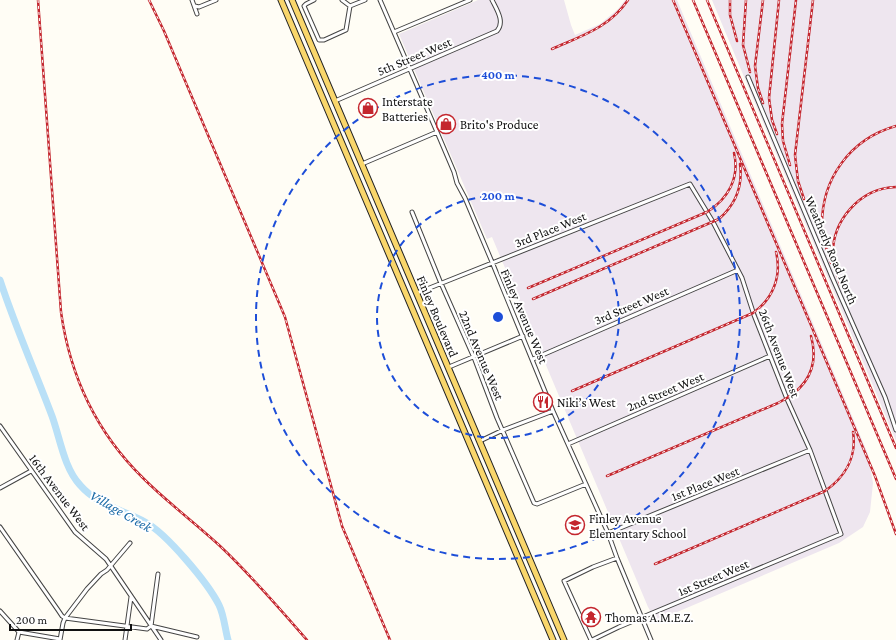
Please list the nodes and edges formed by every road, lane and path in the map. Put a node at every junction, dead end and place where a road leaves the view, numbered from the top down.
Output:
1 (192, 0) edge
2 (216, 0) edge
3 (281, 0) edge
4 (292, 0) edge
5 (342, 0) edge
6 (365, 0) edge
7 (380, 0) edge
8 (455, 0) edge
9 (470, 0) edge
10 (492, 0) edge
11 (312, 1) edge
12 (457, 5) junction
13 (195, 6) junction
14 (350, 6) junction
15 (197, 14) dead end
16 (394, 32) junction
17 (410, 69) junction
18 (748, 77) dead end
19 (335, 101) junction
20 (326, 104) junction
21 (437, 132) junction
22 (362, 164) junction
23 (353, 168) junction
24 (690, 184) joint
25 (412, 212) dead end
26 (384, 216) junction
27 (376, 222) junction
28 (492, 262) junction
29 (738, 270) junction
30 (441, 283) junction
31 (417, 293) junction
32 (407, 297) junction
33 (523, 336) junction
34 (770, 356) junction
35 (474, 357) junction
36 (533, 359) junction
37 (449, 367) junction
38 (439, 371) junction
39 (553, 410) junction
40 (0, 426) edge
41 (503, 430) junction
42 (896, 430) edge
43 (480, 441) junction
44 (568, 444) junction
45 (470, 446) junction
46 (810, 450) junction
47 (31, 471) junction
48 (586, 484) junction
49 (0, 488) edge
50 (0, 527) edge
51 (608, 533) junction
52 (841, 534) joint
53 (130, 543) dead end
54 (617, 558) junction
55 (111, 565) junction
56 (158, 574) dead end
57 (542, 590) junction
58 (533, 594) junction
59 (131, 597) junction
60 (0, 611) edge
61 (66, 618) junction
62 (642, 618) junction
63 (127, 626) junction
64 (151, 626) junction
65 (19, 632) junction
66 (197, 637) dead end
67 (60, 639) edge
68 (17, 640) edge
69 (125, 640) edge
70 (161, 640) edge
71 (553, 640) edge
72 (564, 640) edge
73 (592, 640) edge
74 (651, 640) edge

1 - 13 street
2 - 13 street
3 - 20 main road, Finley Boulevard
4 - 19 main road, Finley Boulevard
5 - 14 street
6 - 14 street
7 - 16 street, Finley Avenue West
8 - 12 street
9 - 12 street
10 - 17 street, 5th Street West
11 - 14 street
12 - 16 street
13 - 15 street
16 - 17 street, Finley Avenue West
17 - 19 street, 5th Street West
17 - 21 street, Finley Avenue West
18 - 42 street, Weatherly Road North
19 - 20 main road
19 - 22 main road, Finley Boulevard
20 - 23 main road, Finley Boulevard
21 - 22 street
21 - 28 street, Finley Avenue West
22 - 23 main road
22 - 26 main road, Finley Boulevard
23 - 27 main road, Finley Boulevard
24 - 28 street, 3rd Place West
24 - 29 street, 26th Avenue West
25 - 30 street, 22nd Avenue West
26 - 27 main road
26 - 31 main road, Finley Boulevard
27 - 32 main road, Finley Boulevard
28 - 30 street, 3rd Place West
28 - 33 street, Finley Avenue West
29 - 34 street, 26th Avenue West
29 - 36 street, 3rd Street West
30 - 31 street, 3rd Place West
30 - 35 street, 22nd Avenue West
31 - 32 main road
31 - 37 main road, Finley Boulevard
32 - 38 main road, Finley Boulevard
33 - 35 street
33 - 36 street, Finley Avenue West
34 - 44 street, 2nd Street West
34 - 46 street, 26th Avenue West
35 - 37 street
35 - 41 street, 22nd Avenue West
36 - 39 street, Finley Avenue West
37 - 38 main road
37 - 43 main road, Finley Boulevard
38 - 45 main road, Finley Boulevard
39 - 41 street
39 - 44 street, Finley Avenue West
40 - 47 street, 16th Avenue West
41 - 43 street
41 - 48 street, 22nd Avenue West
43 - 45 main road
43 - 57 main road, Finley Boulevard
44 - 48 street, Finley Avenue West
45 - 58 main road, Finley Boulevard
46 - 51 street, 1st Place West
46 - 52 street, 26th Avenue West
47 - 49 street
47 - 55 street, 16th Avenue West
48 - 51 street, Finley Avenue West
50 - 61 street
51 - 54 street, Finley Avenue West
52 - 62 street, 1st Street West
53 - 55 street
54 - 62 street, Finley Avenue West
54 - 73 street
55 - 59 street, 16th Avenue West
55 - 61 street
56 - 64 street
57 - 58 main road
57 - 72 main road, Finley Boulevard
58 - 71 main road, Finley Boulevard
59 - 63 street
59 - 64 street, 16th Avenue West
60 - 65 street
61 - 63 street
61 - 67 street
62 - 73 street, 1st Street West
62 - 74 street, Finley Avenue West
63 - 64 street
63 - 69 street
64 - 66 street
64 - 70 street, 16th Avenue West
65 - 67 street
65 - 68 street

